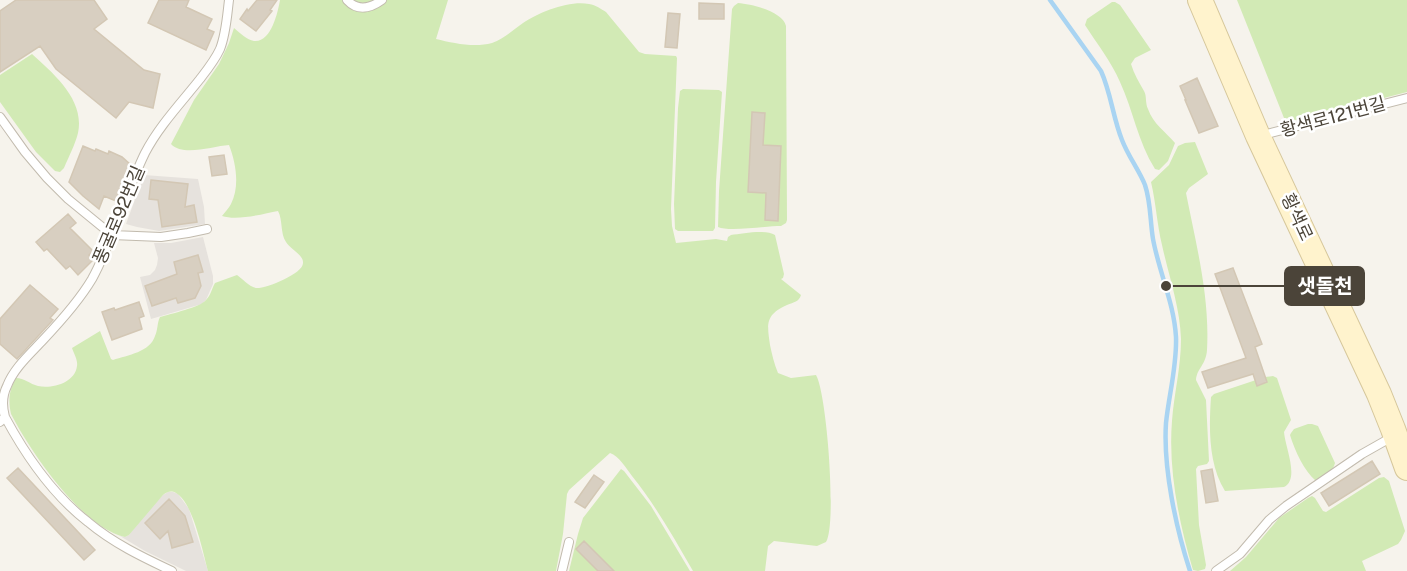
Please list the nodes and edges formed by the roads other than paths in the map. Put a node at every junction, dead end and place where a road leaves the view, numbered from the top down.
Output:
1 (230, 0) edge
2 (347, 0) edge
3 (382, 0) edge
4 (1200, 0) edge
5 (1407, 98) edge
6 (0, 117) edge
7 (1258, 136) junction
8 (207, 229) dead end
9 (112, 235) junction
10 (2, 419) edge
11 (1395, 435) junction
12 (1407, 468) edge
13 (569, 542) dead end
14 (172, 571) edge
15 (562, 571) edge
16 (1216, 571) edge

1 - 9 lane, 풍굴로92번길
2 - 3 lane
4 - 7 street, 황색로
5 - 7 lane, 황색로121번길
6 - 9 lane
7 - 11 street, 황색로
8 - 9 lane
9 - 10 lane, 풍굴로92번길
10 - 14 lane
11 - 12 street, 황색로
11 - 16 lane
13 - 15 lane

